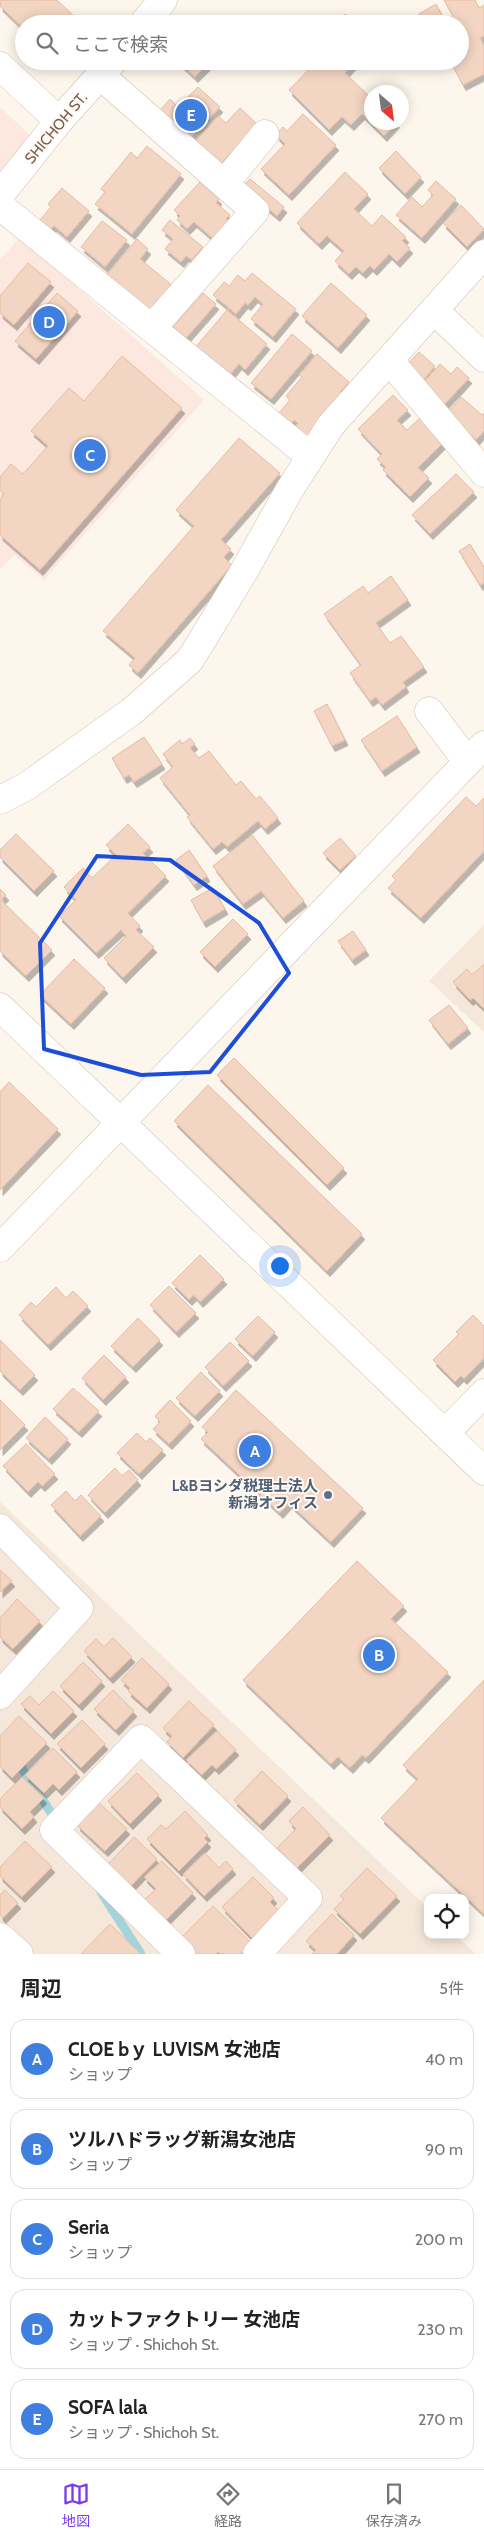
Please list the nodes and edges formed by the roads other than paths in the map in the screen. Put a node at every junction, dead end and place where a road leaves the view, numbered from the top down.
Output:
1 (163, 0) edge
2 (151, 15) edge
3 (0, 66) edge
4 (105, 70) edge
5 (109, 70) edge
6 (59, 121) junction
7 (265, 134) dead end
8 (224, 184) junction
9 (0, 195) edge
10 (0, 206) edge
11 (484, 254) edge
12 (434, 310) junction
13 (152, 328) junction
14 (484, 358) edge
15 (389, 360) junction
16 (310, 456) junction
17 (484, 473) edge
18 (429, 711) dead end
19 (476, 753) edge
20 (0, 800) edge
21 (0, 1007) edge
22 (120, 1122) junction
23 (4, 1236) edge
24 (484, 1393) edge
25 (445, 1433) junction
26 (484, 1471) edge
27 (0, 1528) edge
28 (0, 1696) edge
29 (0, 1937) edge
30 (19, 1954) edge
31 (180, 1954) edge
32 (257, 1954) edge

1 - 2 street
3 - 6 street
4 - 6 street, SHICHOH ST.
5 - 8 street
6 - 9 street, SHICHOH ST.
7 - 8 street
8 - 13 street
10 - 13 street
11 - 12 street
12 - 14 street
12 - 15 street
13 - 16 street
15 - 16 street
15 - 17 street
16 - 20 street
18 - 19 street
19 - 22 street
21 - 22 street
22 - 23 street
22 - 25 street
24 - 25 street
25 - 26 street
27 - 28 street
29 - 30 street
31 - 32 street

